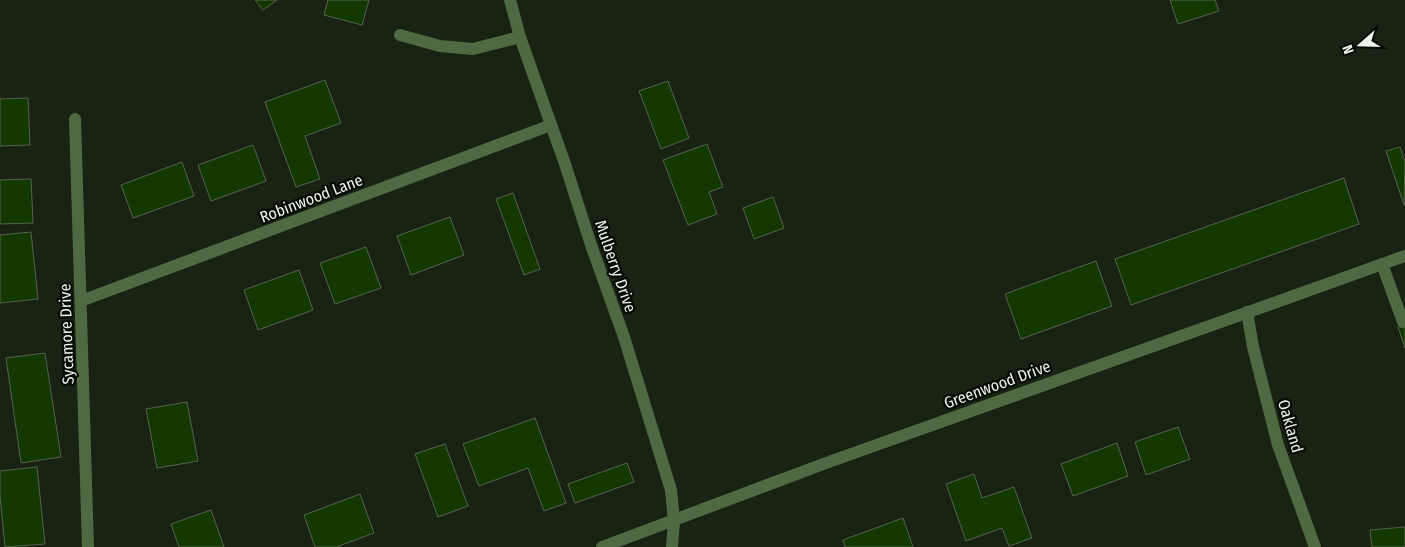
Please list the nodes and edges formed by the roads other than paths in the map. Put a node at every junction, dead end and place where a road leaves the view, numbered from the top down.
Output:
1 (510, 0) edge
2 (400, 35) dead end
3 (520, 37) junction
4 (75, 119) dead end
5 (551, 125) junction
6 (1405, 256) edge
7 (1382, 264) junction
8 (81, 301) junction
9 (1247, 312) junction
10 (1403, 322) dead end
11 (674, 521) junction
12 (88, 547) edge
13 (602, 547) edge
14 (672, 547) edge
15 (1315, 547) edge

1 - 3 street, Mulberry Drive
2 - 3 street
3 - 5 street, Mulberry Drive
4 - 8 street, Sycamore Drive
5 - 8 street, Robinwood Lane
5 - 11 street, Mulberry Drive
6 - 7 street, Greenwood Drive
7 - 9 street, Greenwood Drive
7 - 10 street
8 - 12 street, Sycamore Drive
9 - 11 street, Greenwood Drive
9 - 15 street, Oakland
11 - 13 street, Greenwood Drive
11 - 14 street, Mulberry Drive

